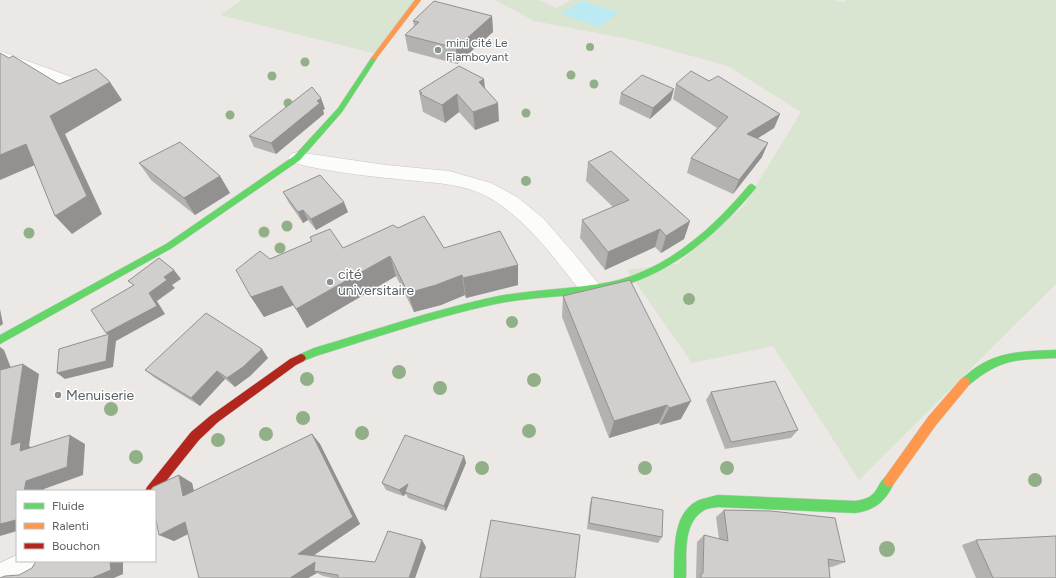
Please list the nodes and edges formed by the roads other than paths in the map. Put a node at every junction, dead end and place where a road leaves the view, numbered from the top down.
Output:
1 (418, 0) edge
2 (0, 56) edge
3 (71, 82) edge
4 (297, 158) junction
5 (752, 187) dead end
6 (590, 288) junction
7 (0, 340) edge
8 (1056, 354) edge
9 (152, 490) edge
10 (34, 562) edge
11 (2, 578) edge
12 (680, 578) edge

1 - 4 street
2 - 3 street
4 - 6 street
4 - 7 street
5 - 6 street
6 - 9 street
8 - 12 street
10 - 11 street

